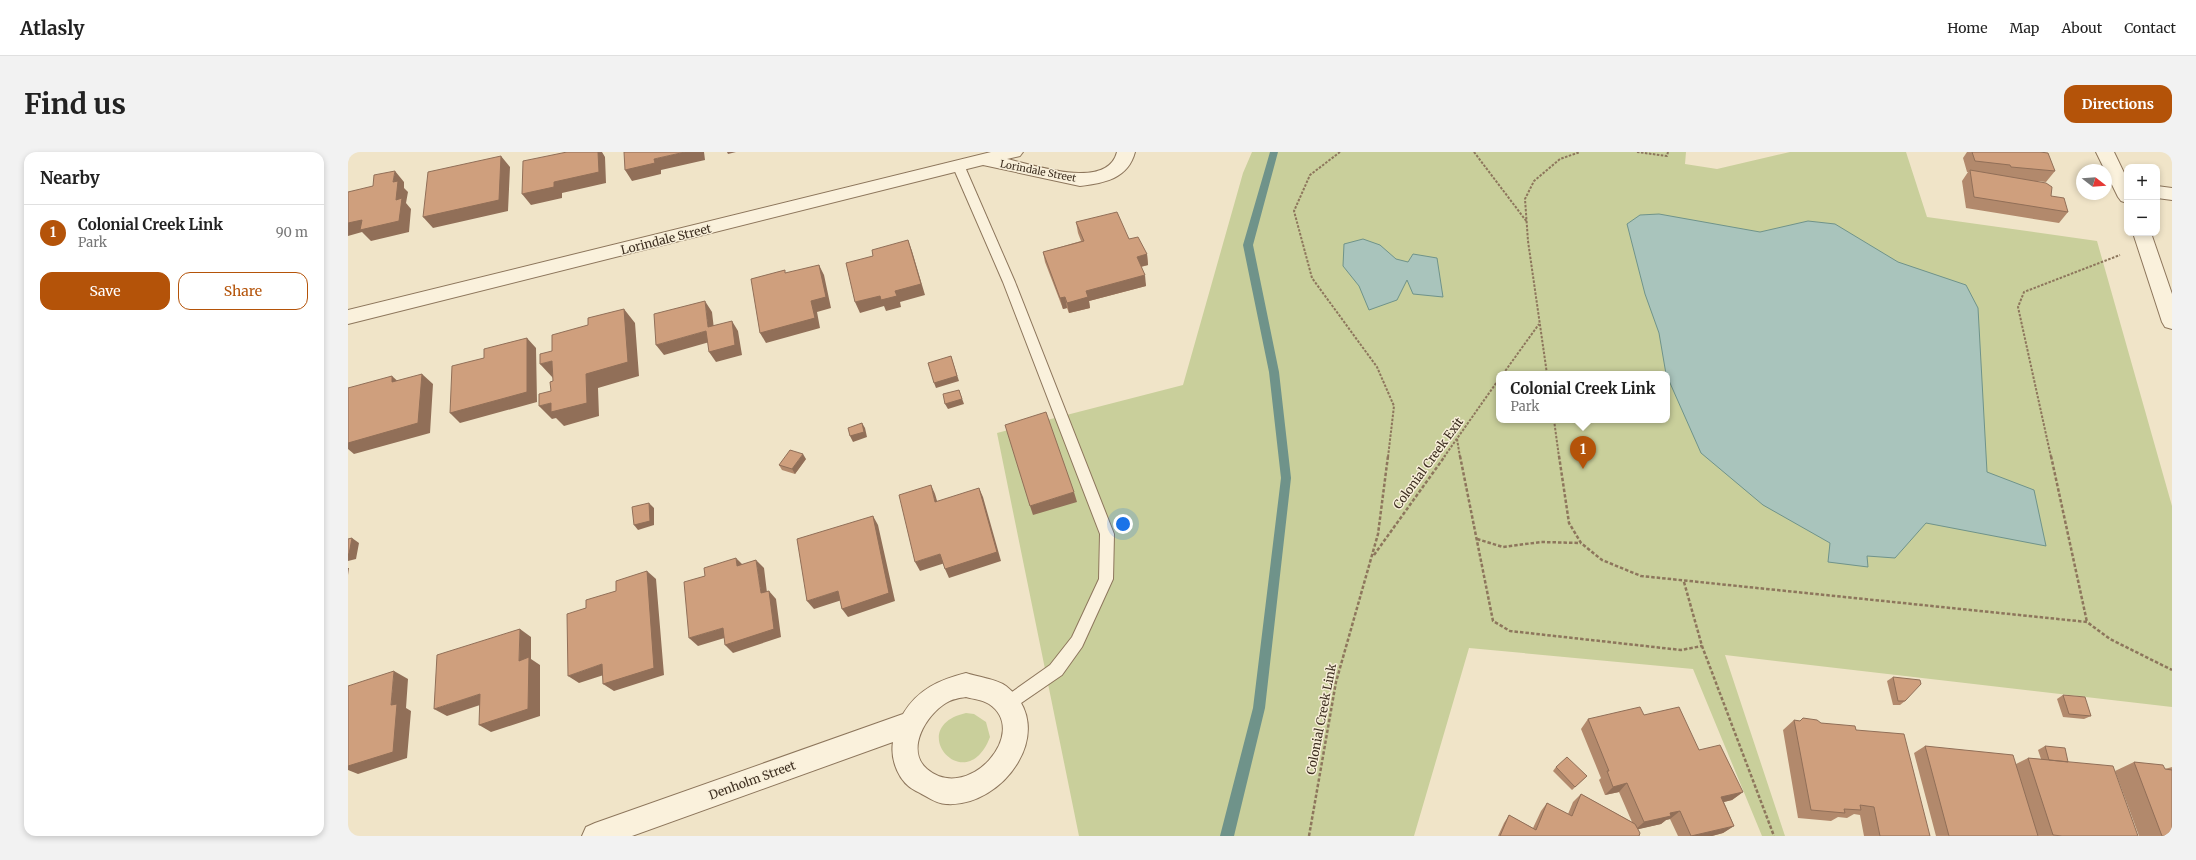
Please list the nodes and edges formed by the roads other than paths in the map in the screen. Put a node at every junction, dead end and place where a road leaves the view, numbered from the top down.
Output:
1 (1014, 152) edge
2 (1126, 152) edge
3 (2105, 152) edge
4 (985, 160) junction
5 (959, 167) junction
6 (2124, 187) edge
7 (2160, 192) edge
8 (2172, 194) edge
9 (2144, 239) edge
10 (348, 317) edge
11 (2172, 322) edge
12 (1008, 704) junction
13 (910, 724) junction
14 (595, 836) edge

1 - 4 street, Lorindale Street
2 - 4 street, Lorindale Street
3 - 6 street
4 - 5 street, Lorindale Street
5 - 10 street, Lorindale Street
5 - 12 lane
7 - 8 street
9 - 11 street
12 - 13 street
12 - 13 street
13 - 14 street, Denholm Street

